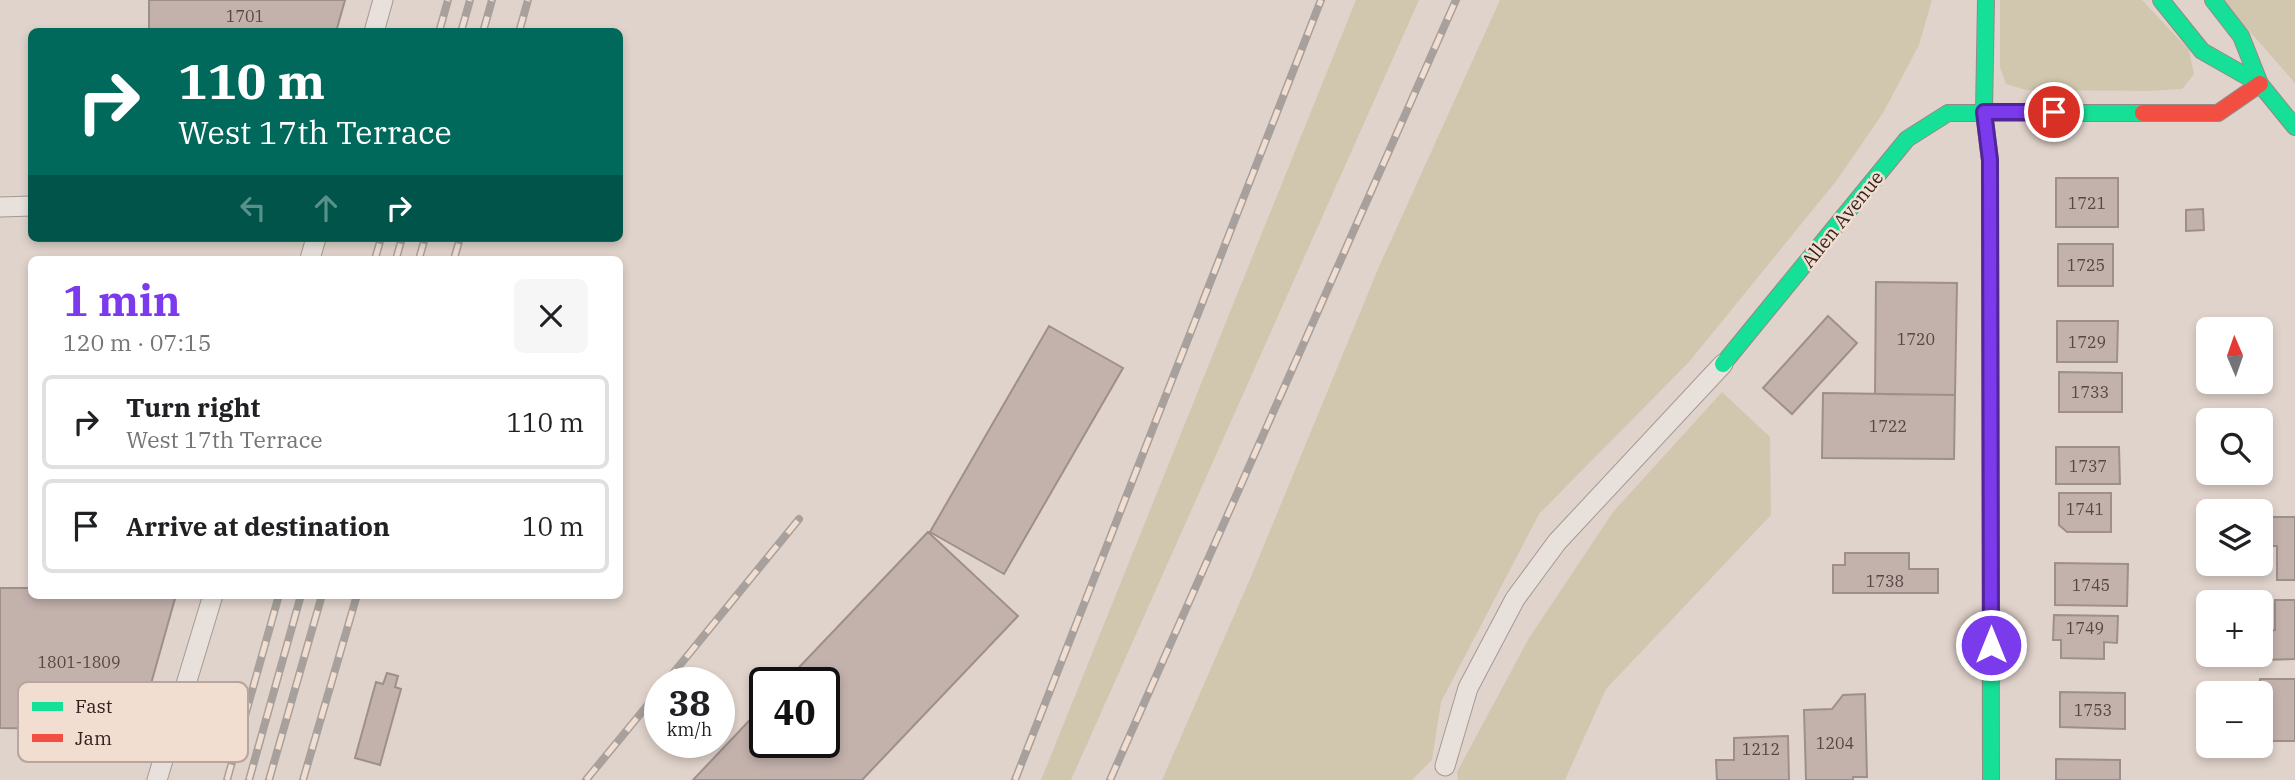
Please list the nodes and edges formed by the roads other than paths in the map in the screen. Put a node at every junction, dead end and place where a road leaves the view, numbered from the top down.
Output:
1 (383, 0) edge
2 (1986, 0) edge
3 (2161, 0) edge
4 (2213, 0) edge
5 (375, 28) edge
6 (2260, 84) junction
7 (1984, 112) junction
8 (2295, 127) edge
9 (28, 206) edge
10 (0, 207) edge
11 (1723, 364) joint
12 (212, 599) edge
13 (187, 682) edge
14 (162, 762) edge
15 (1446, 766) dead end
16 (157, 780) edge
17 (1991, 780) edge

1 - 5 lane
2 - 7 street
3 - 6 street
4 - 6 street
6 - 7 street, Allen Avenue
6 - 8 street
7 - 11 street, Allen Avenue
7 - 17 street
9 - 10 lane
11 - 15 lane
12 - 13 lane
14 - 16 lane

